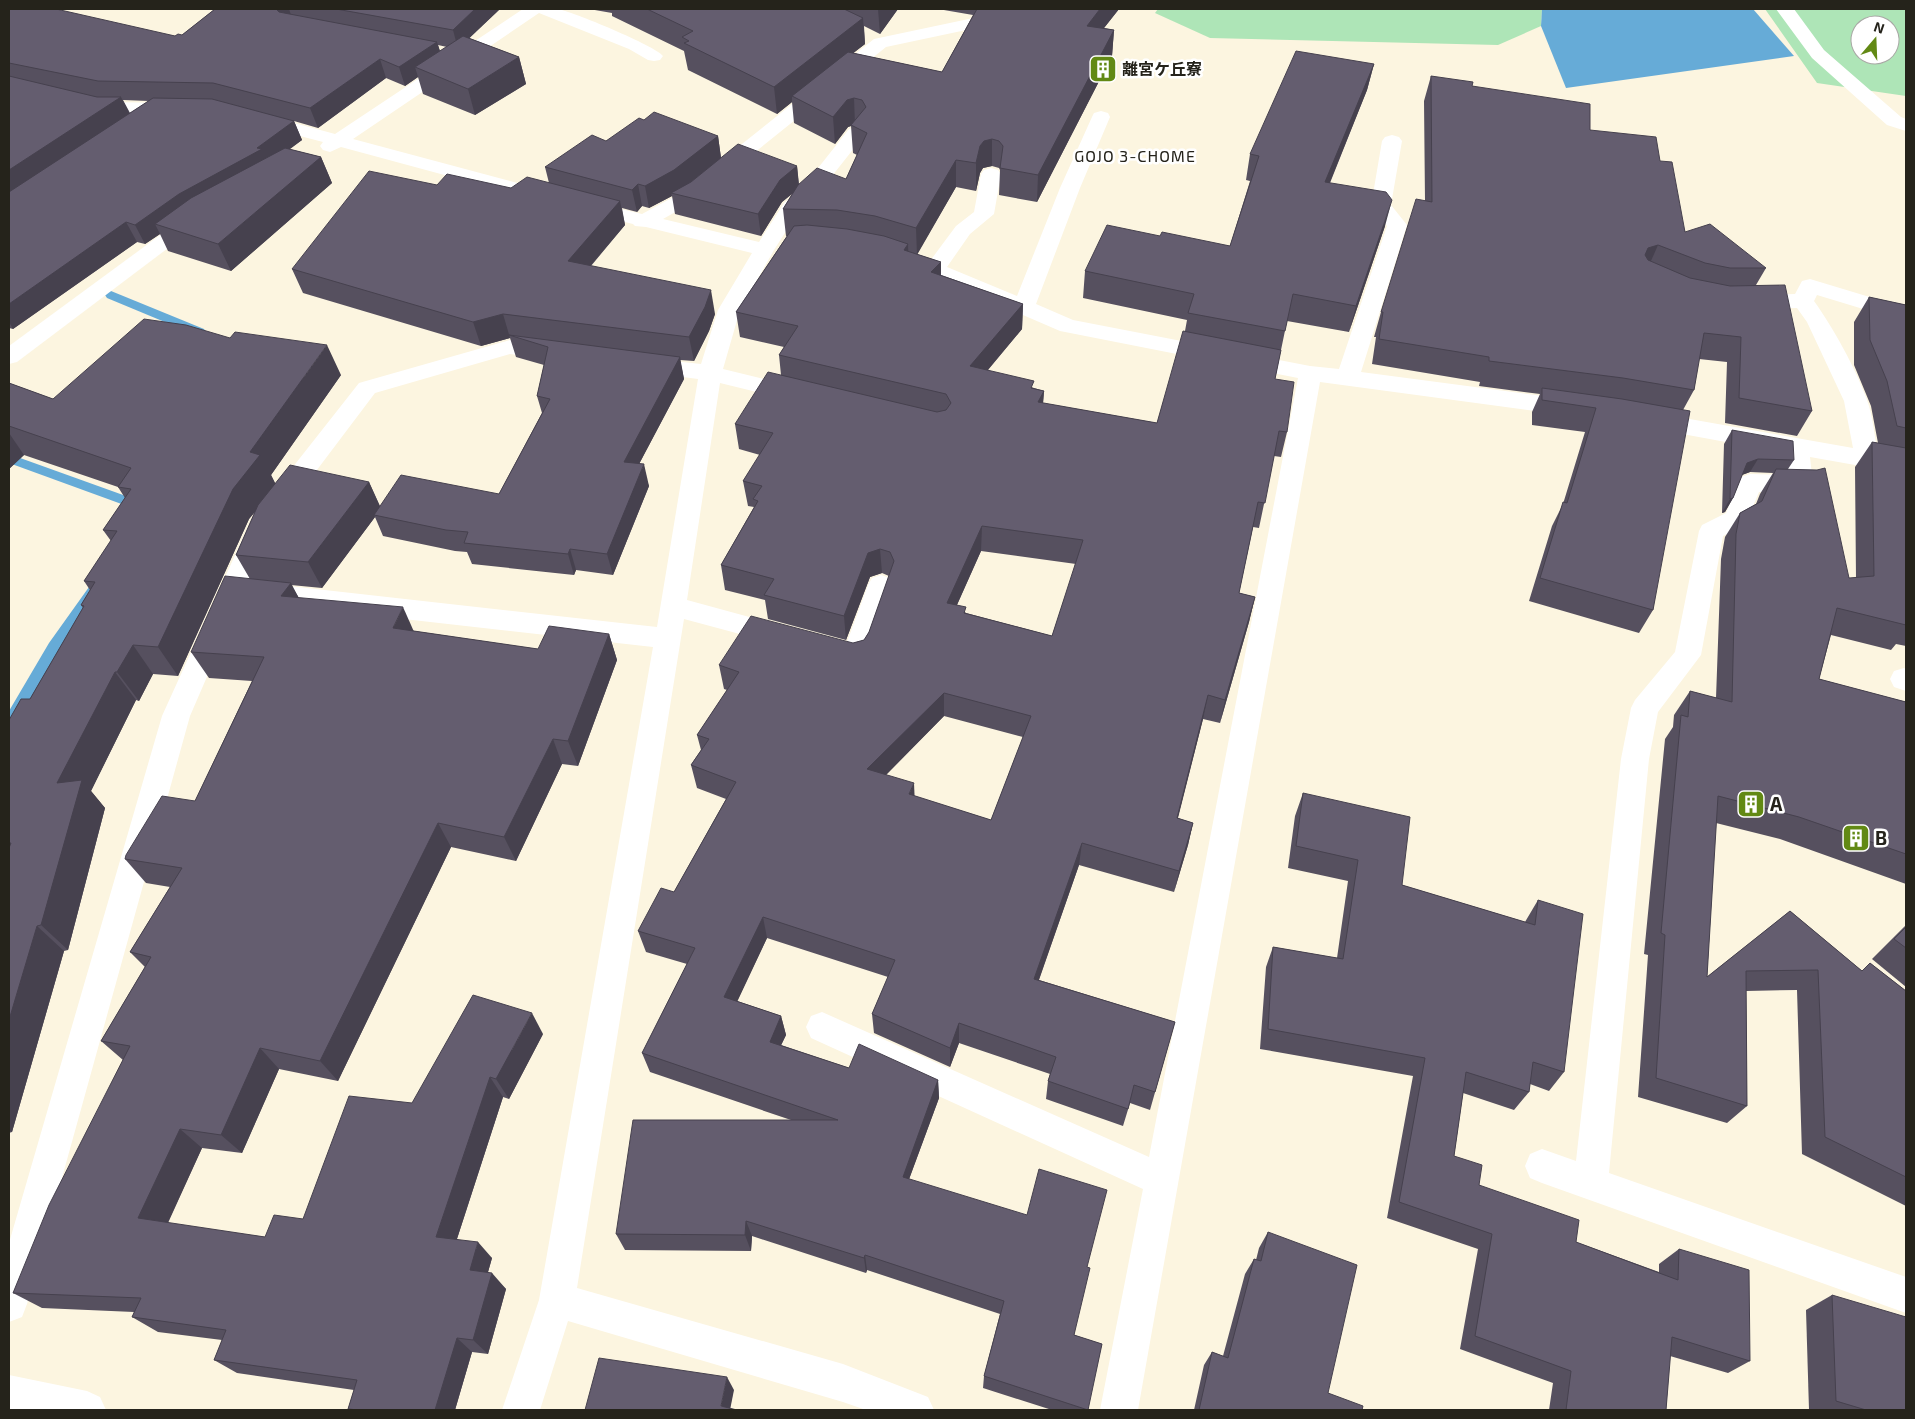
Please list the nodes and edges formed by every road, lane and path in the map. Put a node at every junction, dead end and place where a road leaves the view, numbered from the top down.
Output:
1 (534, 9) edge
2 (544, 9) edge
3 (1025, 9) edge
4 (1785, 9) edge
5 (863, 35) dead end
6 (880, 43) junction
7 (434, 52) edge
8 (654, 56) dead end
9 (463, 57) junction
10 (72, 100) edge
11 (158, 109) junction
12 (194, 110) edge
13 (239, 115) edge
14 (1101, 117) dead end
15 (1906, 125) edge
16 (133, 126) edge
17 (856, 133) edge
18 (339, 140) junction
19 (1392, 140) dead end
20 (310, 157) edge
21 (991, 174) dead end
22 (212, 208) edge
23 (642, 222) junction
24 (792, 243) edge
25 (765, 248) junction
26 (883, 254) edge
27 (935, 270) junction
28 (1803, 301) junction
29 (1726, 302) edge
30 (1024, 306) junction
31 (1906, 315) edge
32 (576, 356) edge
33 (9, 357) edge
34 (624, 362) edge
35 (710, 373) junction
36 (1310, 373) junction
37 (1348, 378) junction
38 (824, 400) edge
39 (1592, 410) edge
40 (1630, 416) edge
41 (1797, 447) junction
42 (1867, 459) junction
43 (1906, 466) edge
44 (881, 585) dead end
45 (232, 590) junction
46 (674, 606) junction
47 (668, 638) junction
48 (822, 1027) dead end
49 (1542, 1166) dead end
50 (1162, 1180) junction
51 (1591, 1183) junction
52 (1906, 1295) edge
53 (557, 1300) junction
54 (9, 1304) edge
55 (9, 1394) edge
56 (87, 1410) edge
57 (521, 1410) edge
58 (915, 1410) edge
59 (1119, 1410) edge

1 - 9 street
2 - 8 street
3 - 6 street
4 - 15 street
5 - 6 street
6 - 23 street
7 - 9 street
9 - 18 street
10 - 11 street
11 - 12 street
11 - 16 street
13 - 18 street
14 - 30 street
17 - 25 street
18 - 20 street
18 - 23 street
19 - 37 street
21 - 27 street
22 - 33 street
23 - 25 street
24 - 25 street
25 - 35 street
26 - 27 street
27 - 30 street
28 - 29 street
28 - 31 street
28 - 42 street
30 - 36 street
32 - 45 street
34 - 35 street
35 - 38 street
35 - 46 street
36 - 37 street
36 - 50 street
37 - 39 street
40 - 41 street
41 - 42 street
41 - 51 street
42 - 43 street
44 - 46 street
45 - 47 street
45 - 54 street
46 - 47 street
47 - 53 street
48 - 50 street
49 - 51 street
50 - 59 street
51 - 52 street
53 - 57 street
53 - 58 street
55 - 56 street

